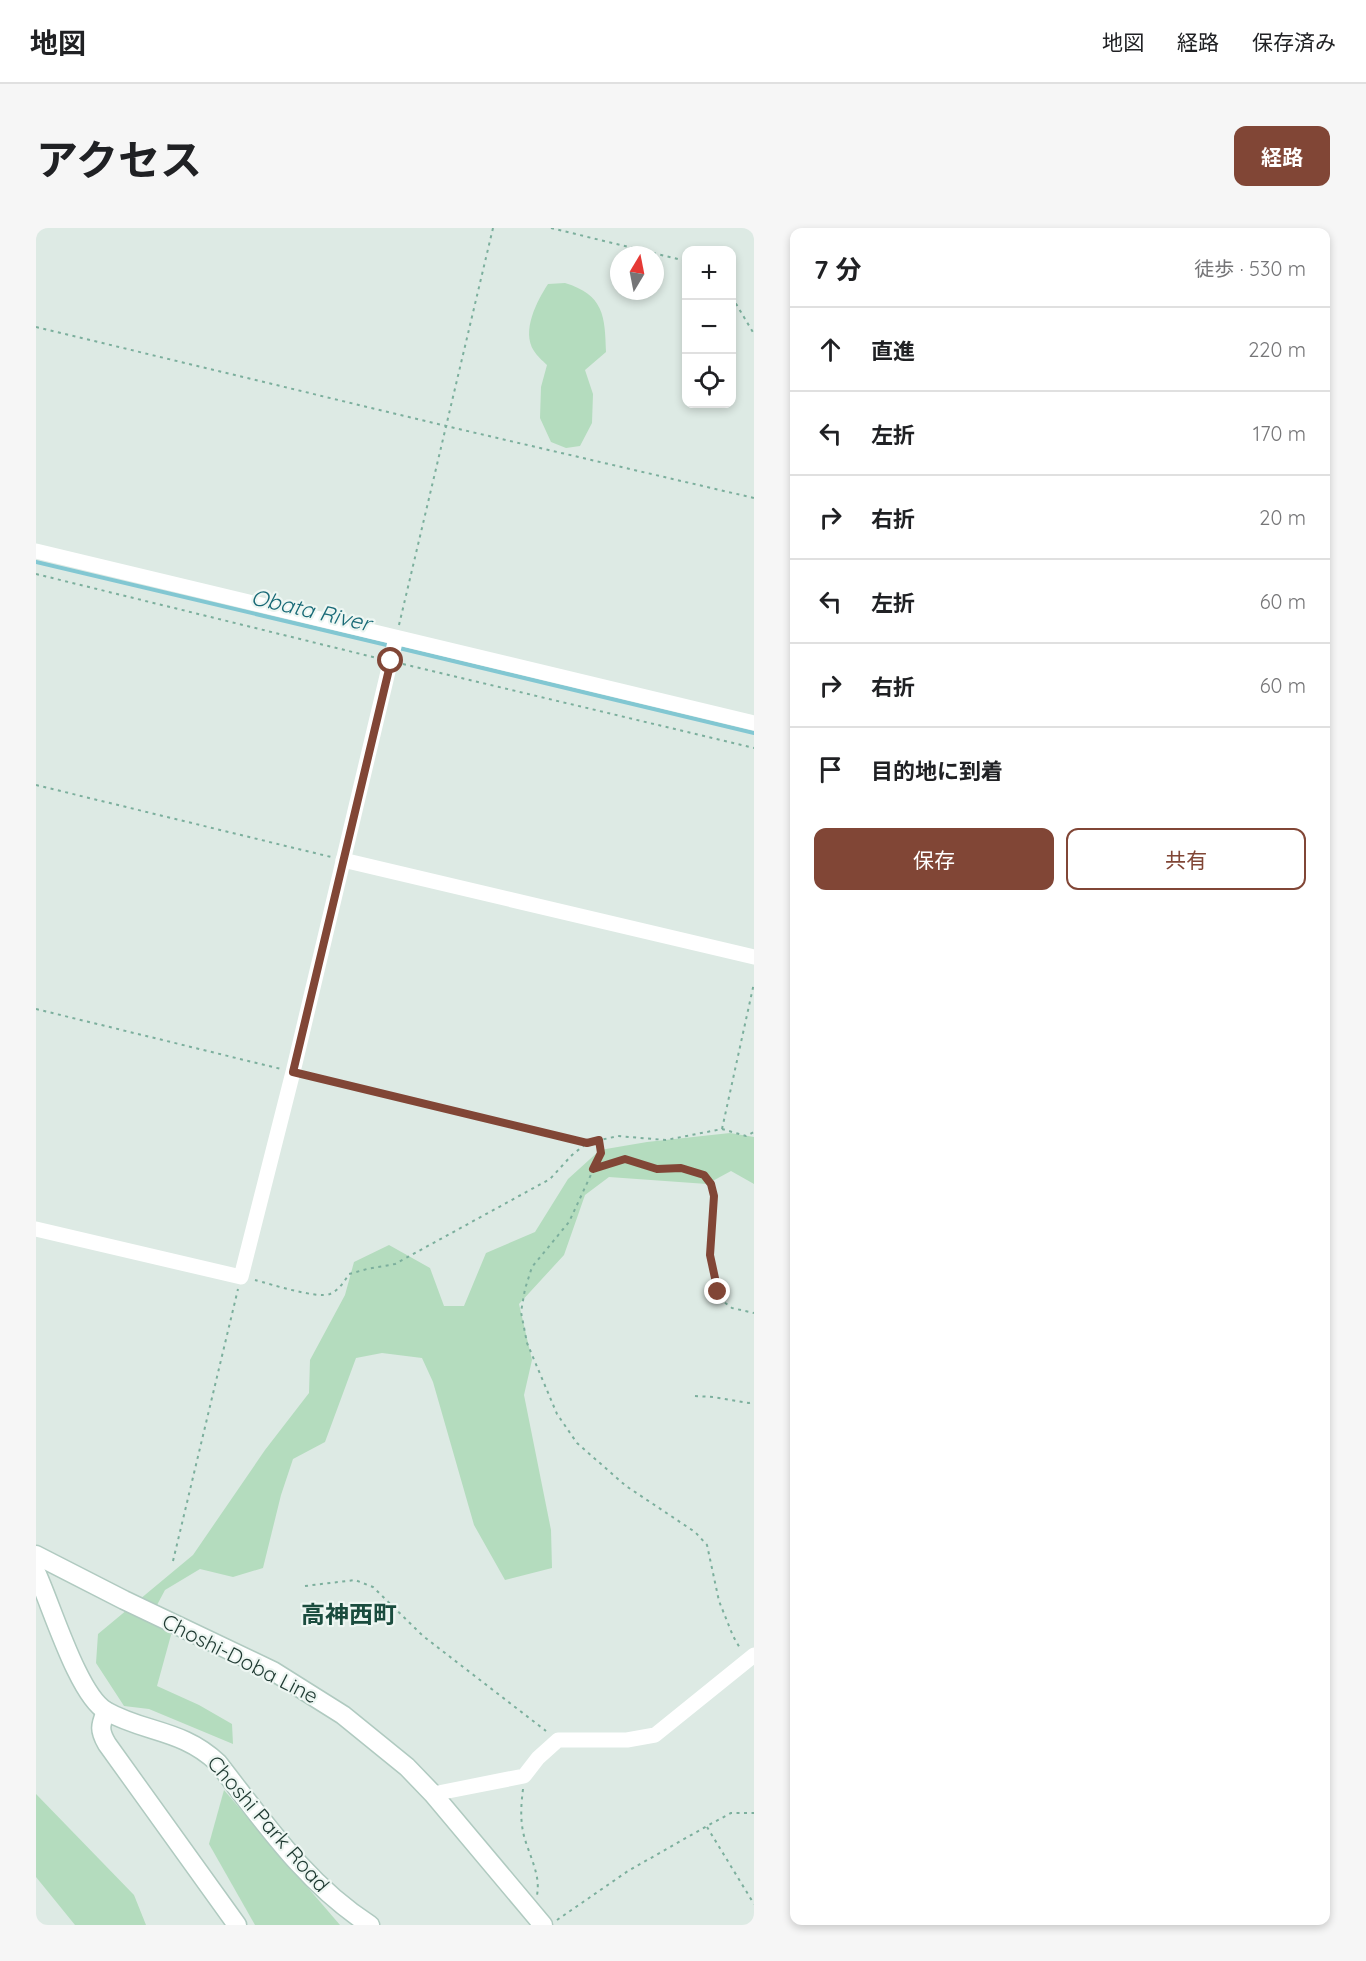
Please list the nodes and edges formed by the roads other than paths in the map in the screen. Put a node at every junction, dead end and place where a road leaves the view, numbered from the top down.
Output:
1 (36, 551) edge
2 (396, 638) junction
3 (754, 723) edge
4 (343, 860) junction
5 (754, 957) edge
6 (36, 1229) edge
7 (36, 1556) edge
8 (36, 1572) edge
9 (41, 1591) edge
10 (751, 1657) edge
11 (106, 1711) junction
12 (434, 1794) junction
13 (539, 1919) edge
14 (237, 1925) edge
15 (370, 1925) edge

1 - 2 street
2 - 3 street
2 - 4 street
4 - 5 street
4 - 6 street
7 - 12 main road, Choshi-Doba Line
8 - 9 main road, Choshi Park Road
9 - 11 main road, Choshi Park Road
10 - 12 street
11 - 14 main road
11 - 15 main road, Choshi Park Road
12 - 13 main road, Choshi-Doba Line

